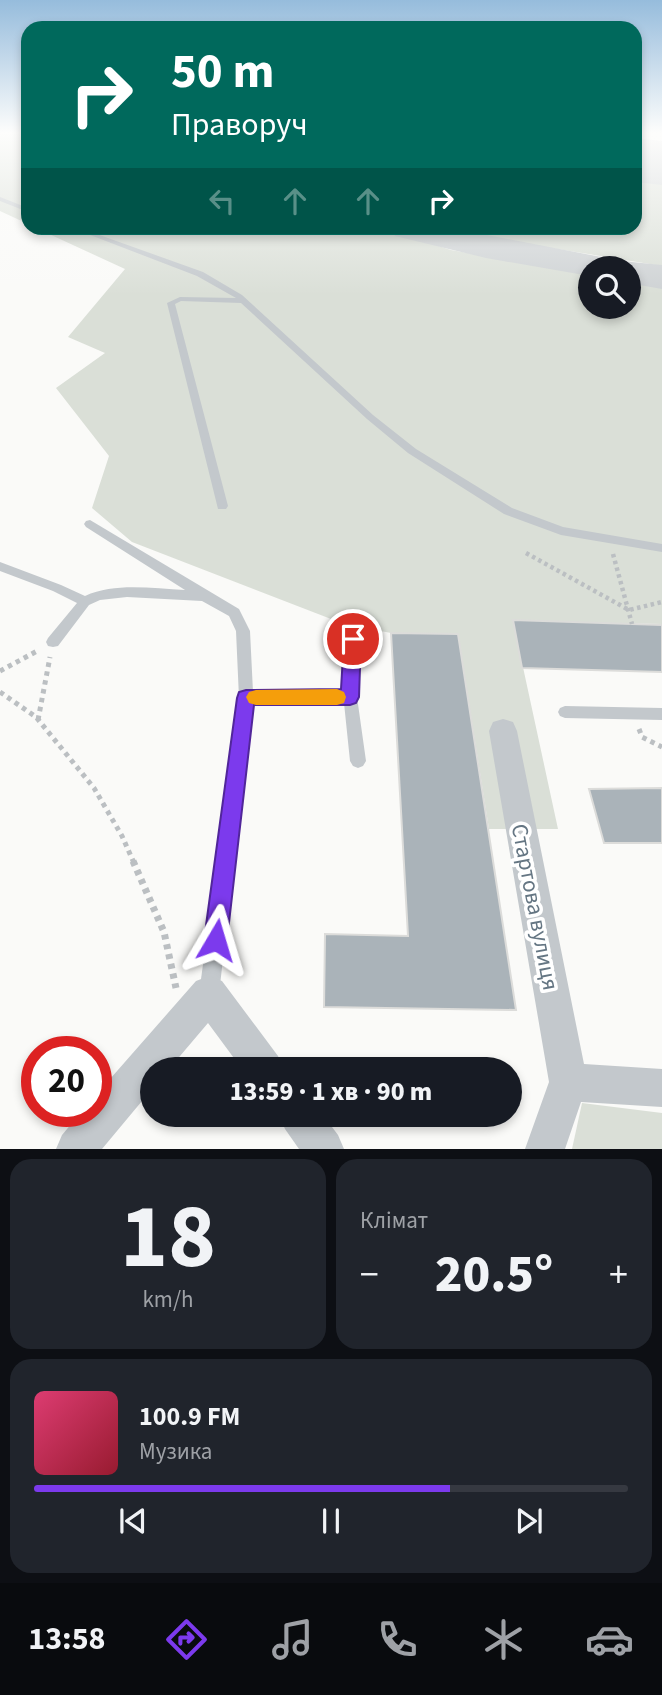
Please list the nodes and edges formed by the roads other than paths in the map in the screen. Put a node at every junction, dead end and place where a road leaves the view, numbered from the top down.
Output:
1 (0, 199) edge
2 (21, 207) edge
3 (94, 235) edge
4 (244, 301) junction
5 (222, 506) dead end
6 (90, 524) dead end
7 (662, 548) edge
8 (0, 566) edge
9 (204, 596) junction
10 (85, 603) junction
11 (353, 639) dead end
12 (53, 642) road end
13 (350, 697) junction
14 (246, 698) junction
15 (565, 712) dead end
16 (662, 714) edge
17 (503, 731) dead end
18 (358, 761) dead end
19 (209, 994) junction
20 (256, 1057) edge
21 (568, 1082) junction
22 (662, 1088) edge
23 (308, 1127) edge
24 (76, 1149) edge
25 (324, 1149) edge
26 (545, 1149) edge

1 - 2 lane
3 - 4 lane
4 - 5 lane
4 - 7 lane
6 - 9 lane
8 - 10 lane
9 - 10 lane
9 - 14 lane
10 - 12 lane
11 - 13 lane
13 - 14 lane
13 - 18 lane
14 - 19 lane
15 - 16 lane
17 - 21 street, Стартова вулиця
19 - 20 street
19 - 24 street
21 - 22 street
21 - 26 street, Стартова вулиця
23 - 25 street

